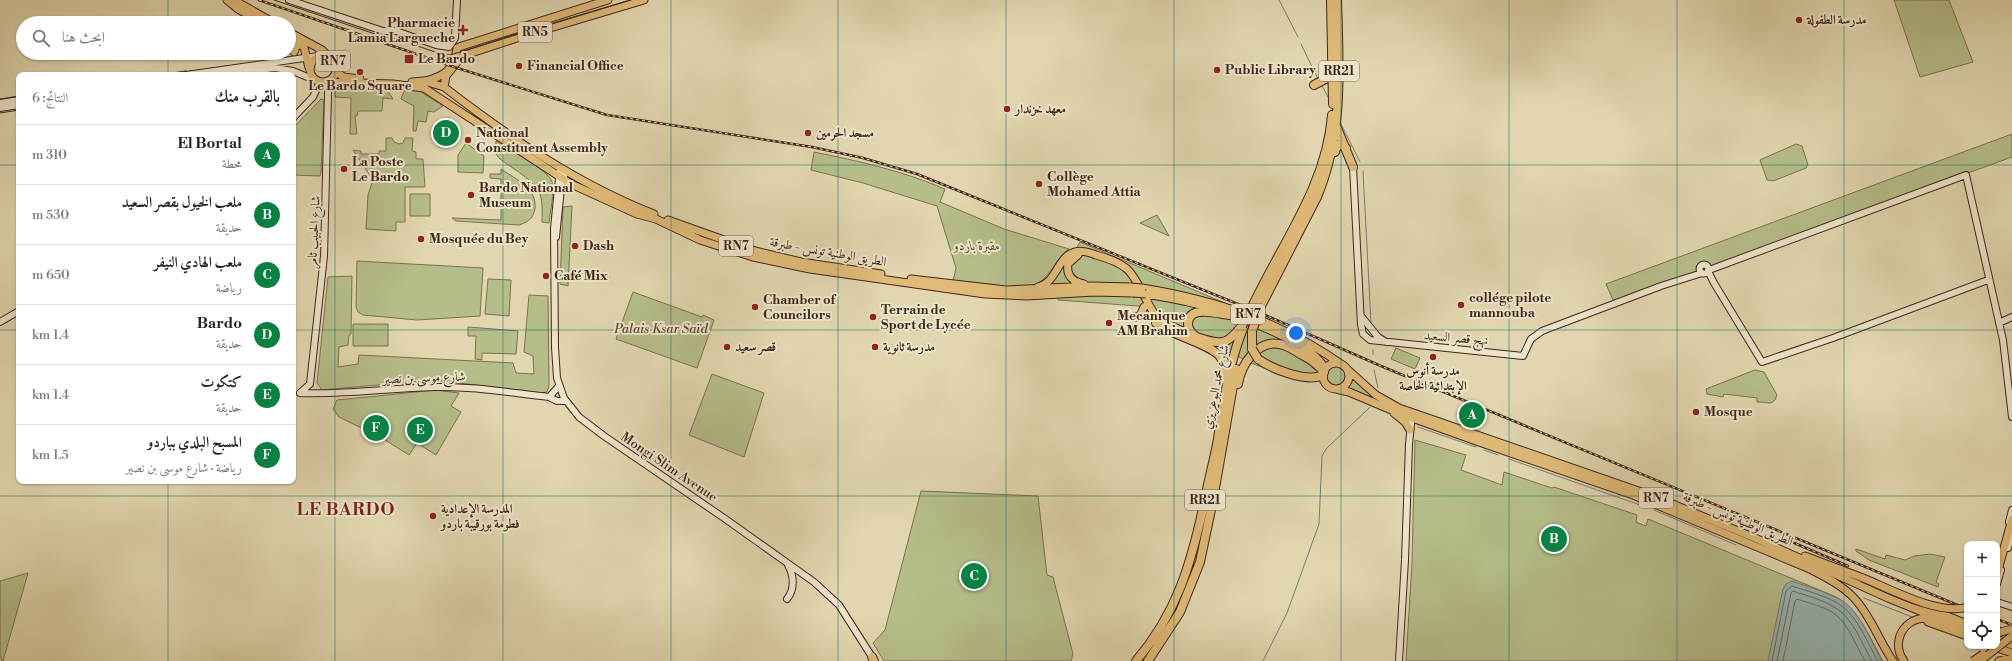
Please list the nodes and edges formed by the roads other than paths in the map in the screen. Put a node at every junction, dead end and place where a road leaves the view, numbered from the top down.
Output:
1 (227, 0) edge
2 (289, 0) edge
3 (457, 0) edge
4 (608, 0) edge
5 (644, 0) edge
6 (1331, 0) edge
7 (1337, 0) edge
8 (240, 3) edge
9 (255, 16) edge
10 (262, 16) edge
11 (296, 36) edge
12 (296, 42) edge
13 (318, 56) junction
14 (307, 57) junction
15 (329, 57) junction
16 (296, 59) edge
17 (287, 60) edge
18 (309, 68) junction
19 (207, 72) edge
20 (242, 72) edge
21 (295, 72) edge
22 (296, 72) edge
23 (336, 72) junction
24 (1333, 75) junction
25 (424, 81) junction
26 (320, 82) junction
27 (1314, 85) dead end
28 (444, 87) junction
29 (458, 98) junction
30 (16, 100) edge
31 (0, 103) edge
32 (16, 105) edge
33 (453, 106) junction
34 (0, 108) edge
35 (1327, 111) dead end
36 (296, 115) edge
37 (488, 119) junction
38 (482, 126) junction
39 (1336, 128) junction
40 (519, 140) junction
41 (514, 147) junction
42 (1327, 148) junction
43 (1346, 148) junction
44 (1353, 166) joint
45 (562, 174) junction
46 (1324, 180) junction
47 (1705, 270) junction
48 (1988, 280) junction
49 (1092, 286) junction
50 (1028, 290) junction
51 (1132, 290) junction
52 (1144, 291) junction
53 (1257, 304) junction
54 (1144, 307) junction
55 (16, 313) edge
56 (1230, 314) junction
57 (2012, 317) edge
58 (1135, 318) dead end
59 (1157, 321) junction
60 (0, 322) edge
61 (1999, 323) junction
62 (1247, 328) junction
63 (1196, 336) junction
64 (1345, 367) junction
65 (1324, 372) junction
66 (310, 384) junction
67 (559, 386) junction
68 (1336, 389) junction
69 (321, 394) junction
70 (562, 395) junction
71 (550, 396) junction
72 (566, 401) junction
73 (1390, 409) junction
74 (1412, 415) junction
75 (2012, 417) edge
76 (1410, 430) junction
77 (1208, 505) junction
78 (2012, 510) edge
79 (2012, 519) edge
80 (2012, 532) edge
81 (1755, 538) junction
82 (2000, 556) edge
83 (788, 563) junction
84 (2000, 563) edge
85 (1999, 577) edge
86 (1852, 582) junction
87 (1852, 596) junction
88 (786, 599) dead end
89 (2000, 603) edge
90 (2012, 607) edge
91 (1964, 608) edge
92 (1964, 623) edge
93 (1964, 630) edge
94 (1964, 630) edge
95 (2012, 630) edge
96 (2000, 632) edge
97 (1964, 635) edge
98 (2012, 636) edge
99 (2000, 640) edge
100 (2000, 640) edge
101 (2012, 645) edge
102 (1988, 649) edge
103 (2000, 649) edge
104 (2012, 653) edge
105 (2012, 658) edge
106 (873, 660) edge
107 (1136, 661) edge
108 (1148, 661) edge
109 (1399, 661) edge
110 (1893, 661) edge
111 (1900, 661) edge
112 (1904, 661) edge
113 (1910, 661) edge
114 (1973, 661) edge
115 (1980, 661) edge
116 (1999, 661) edge

1 - 8 main road
2 - 3 street
4 - 25 main road, RN5
5 - 28 main road, RN5
6 - 24 highway, RR21
7 - 39 highway, RR21
8 - 9 main road
8 - 10 main road
11 - 15 main road, RN7
12 - 14 main road, RN7
13 - 14 street
13 - 15 main road, RN7
13 - 18 main road, RN7
14 - 16 street
14 - 18 main road, RN7
15 - 23 main road, RN7
17 - 19 street
18 - 26 main road, RN7
20 - 21 street
22 - 26 street
23 - 25 main road, الطريق الوطنية تونس - طبرقة / RN7
23 - 26 main road, RN7
24 - 27 highway
24 - 42 highway, RR21
25 - 28 main road, الطريق الوطنية تونس - طبرقة / RN7
26 - 33 main road, الطريق الوطنية تونس - طبرقة / RN7
26 - 36 street
26 - 66 street, شارع الحبيب ثامر
28 - 29 main road, الطريق الوطنية تونس - طبرقة / RN7
29 - 33 main road
29 - 37 main road, الطريق الوطنية تونس - طبرقة / RN7
30 - 31 street
32 - 34 street
33 - 38 main road, الطريق الوطنية تونس - طبرقة / RN7
35 - 42 highway
37 - 38 main road
37 - 40 main road, الطريق الوطنية تونس - طبرقة / RN7
38 - 41 main road, الطريق الوطنية تونس - طبرقة / RN7
39 - 43 highway
39 - 46 highway, RR21
40 - 41 main road
40 - 45 main road, الطريق الوطنية تونس - طبرقة / RN7
41 - 45 main road, الطريق الوطنية تونس - طبرقة / RN7
42 - 53 highway, RR21
43 - 44 highway
43 - 46 highway
44 - 47 street, نهج قصر السعيد
45 - 50 main road, الطريق الوطنية تونس - طبرقة / RN7
45 - 51 main road, الطريق الوطنية تونس - طبرقة / RN7
45 - 67 street, Mongi Slim Avenue
46 - 53 highway, RR21
47 - 48 street
47 - 48 street
48 - 61 street
49 - 50 main road, الطريق الوطنية تونس - طبرقة / RN7
49 - 51 main road, الطريق الوطنية تونس - طبرقة / RN7
49 - 54 main road
50 - 59 main road
51 - 52 main road, الطريق الوطنية تونس - طبرقة / RN7, bridge
52 - 56 main road, الطريق الوطنية تونس - طبرقة / RN7
52 - 64 main road, الطريق الوطنية تونس - طبرقة / RN7
53 - 62 highway, bridge
54 - 58 main road
54 - 59 main road
55 - 60 street
56 - 63 highway
56 - 65 main road, الطريق الوطنية تونس - طبرقة / RN7
57 - 61 street
59 - 63 highway
59 - 77 highway
61 - 75 street
62 - 63 highway
62 - 65 highway, bridge
62 - 77 highway, شارع محمد البوعزيزي / RR21
64 - 65 main road
64 - 68 main road
64 - 74 main road, الطريق الوطنية تونس - طبرقة / RN7
65 - 68 main road, RN7
65 - 77 highway
66 - 69 street
66 - 69 street, شارع موسى بن نصير
67 - 70 street, Mongi Slim Avenue
67 - 71 street
68 - 73 main road, الطريق الوطنية تونس - طبرقة / RN7
69 - 71 street, شارع موسى بن نصير
70 - 71 street, شارع موسى بن نصير
70 - 72 street, Mongi Slim Avenue
71 - 72 street, شارع موسى بن نصير
72 - 83 street, Mongi Slim Avenue
73 - 74 main road, الطريق الوطنية تونس - طبرقة / RN7
73 - 76 main road
74 - 76 street
74 - 81 main road, الطريق الوطنية تونس - طبرقة / RN7
74 - 87 main road, الطريق الوطنية تونس - طبرقة / RN7
76 - 109 street
77 - 107 highway, شارع محمد البوعزيزي / RR21
77 - 108 highway, شارع محمد البوعزيزي / RR21
78 - 82 street
79 - 84 main road
80 - 85 street
81 - 86 main road, الطريق الوطنية تونس - طبرقة / RN7
81 - 91 main road, bridge
83 - 88 street
83 - 106 street, Mongi Slim Avenue
86 - 92 main road
86 - 93 main road, الطريق الوطنية تونس - طبرقة / RN7
87 - 110 main road, الطريق الوطنية تونس - طبرقة / RN7
87 - 111 main road
89 - 90 street
94 - 112 main road
95 - 96 main road, bridge
95 - 99 main road
97 - 113 main road
98 - 115 main road, bridge
100 - 101 main road
102 - 114 main road, bridge
103 - 104 main road
105 - 116 main road

